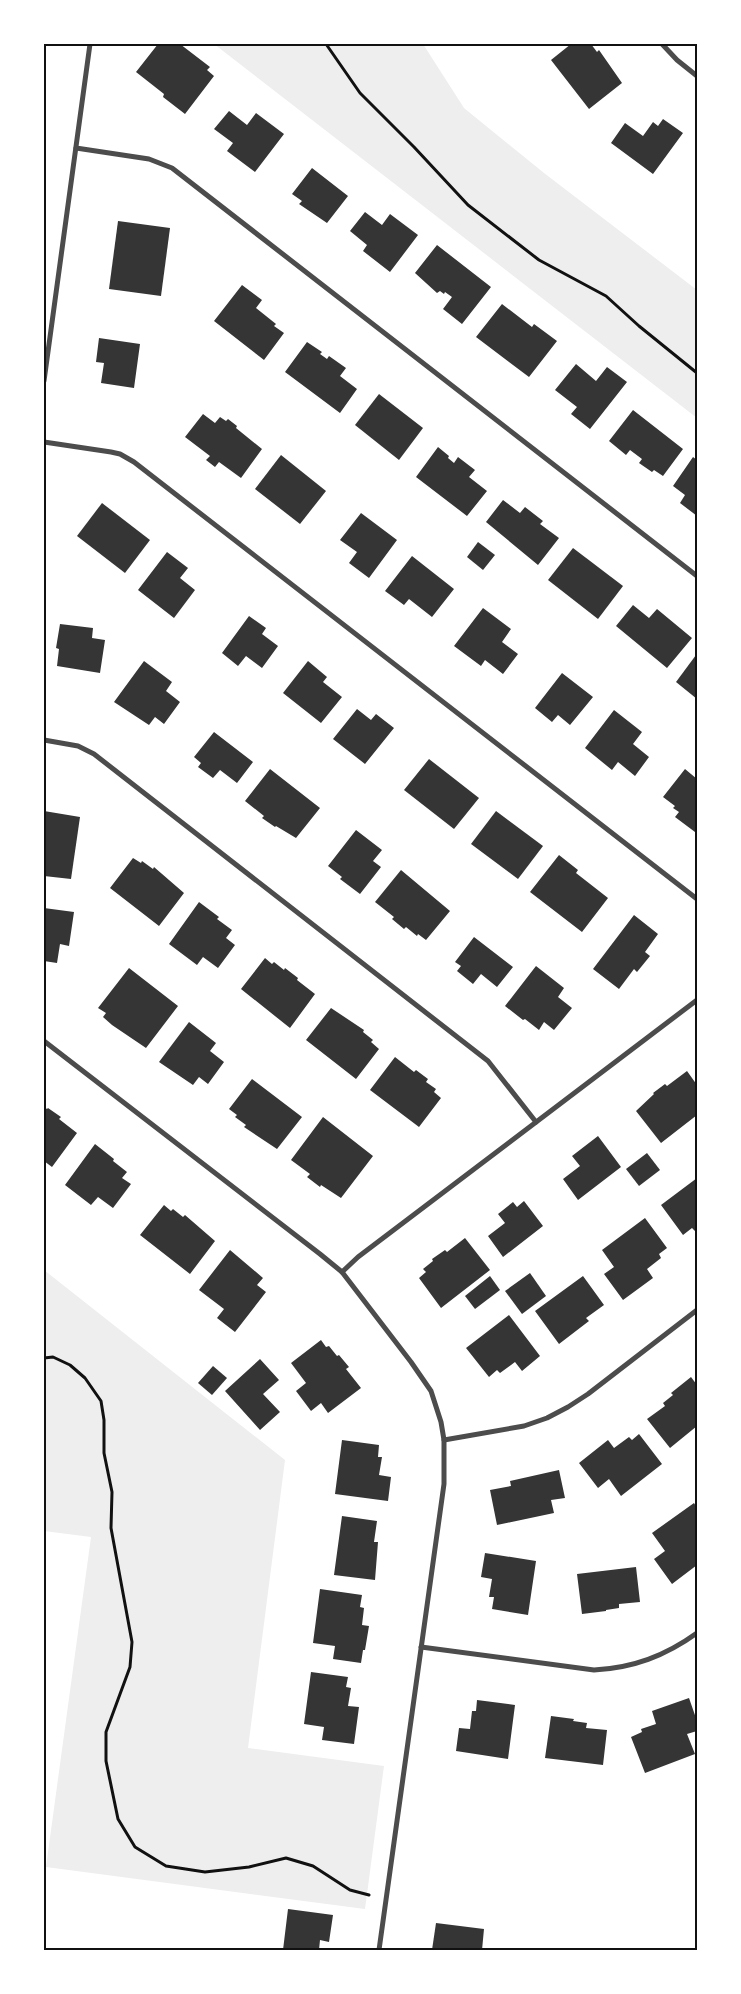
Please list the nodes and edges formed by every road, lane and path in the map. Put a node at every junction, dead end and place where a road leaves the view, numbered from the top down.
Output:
1 (90, 44) edge
2 (326, 44) edge
3 (662, 44) edge
4 (697, 76) edge
5 (76, 148) junction
6 (697, 373) edge
7 (44, 381) edge
8 (44, 442) edge
9 (697, 576) edge
10 (44, 740) edge
11 (697, 899) edge
12 (697, 1000) edge
13 (44, 1040) edge
14 (536, 1122) junction
15 (342, 1272) junction
16 (697, 1310) edge
17 (44, 1358) edge
18 (444, 1440) junction
19 (697, 1633) edge
20 (421, 1647) junction
21 (369, 1895) dead end
22 (379, 1950) edge

1 - 5 street
2 - 6 path
3 - 4 street
5 - 7 street
5 - 9 street
8 - 11 street
10 - 14 street
12 - 14 street
13 - 15 street
14 - 15 street
15 - 18 street
16 - 18 street
17 - 21 path
18 - 20 street
19 - 20 street
20 - 22 street

